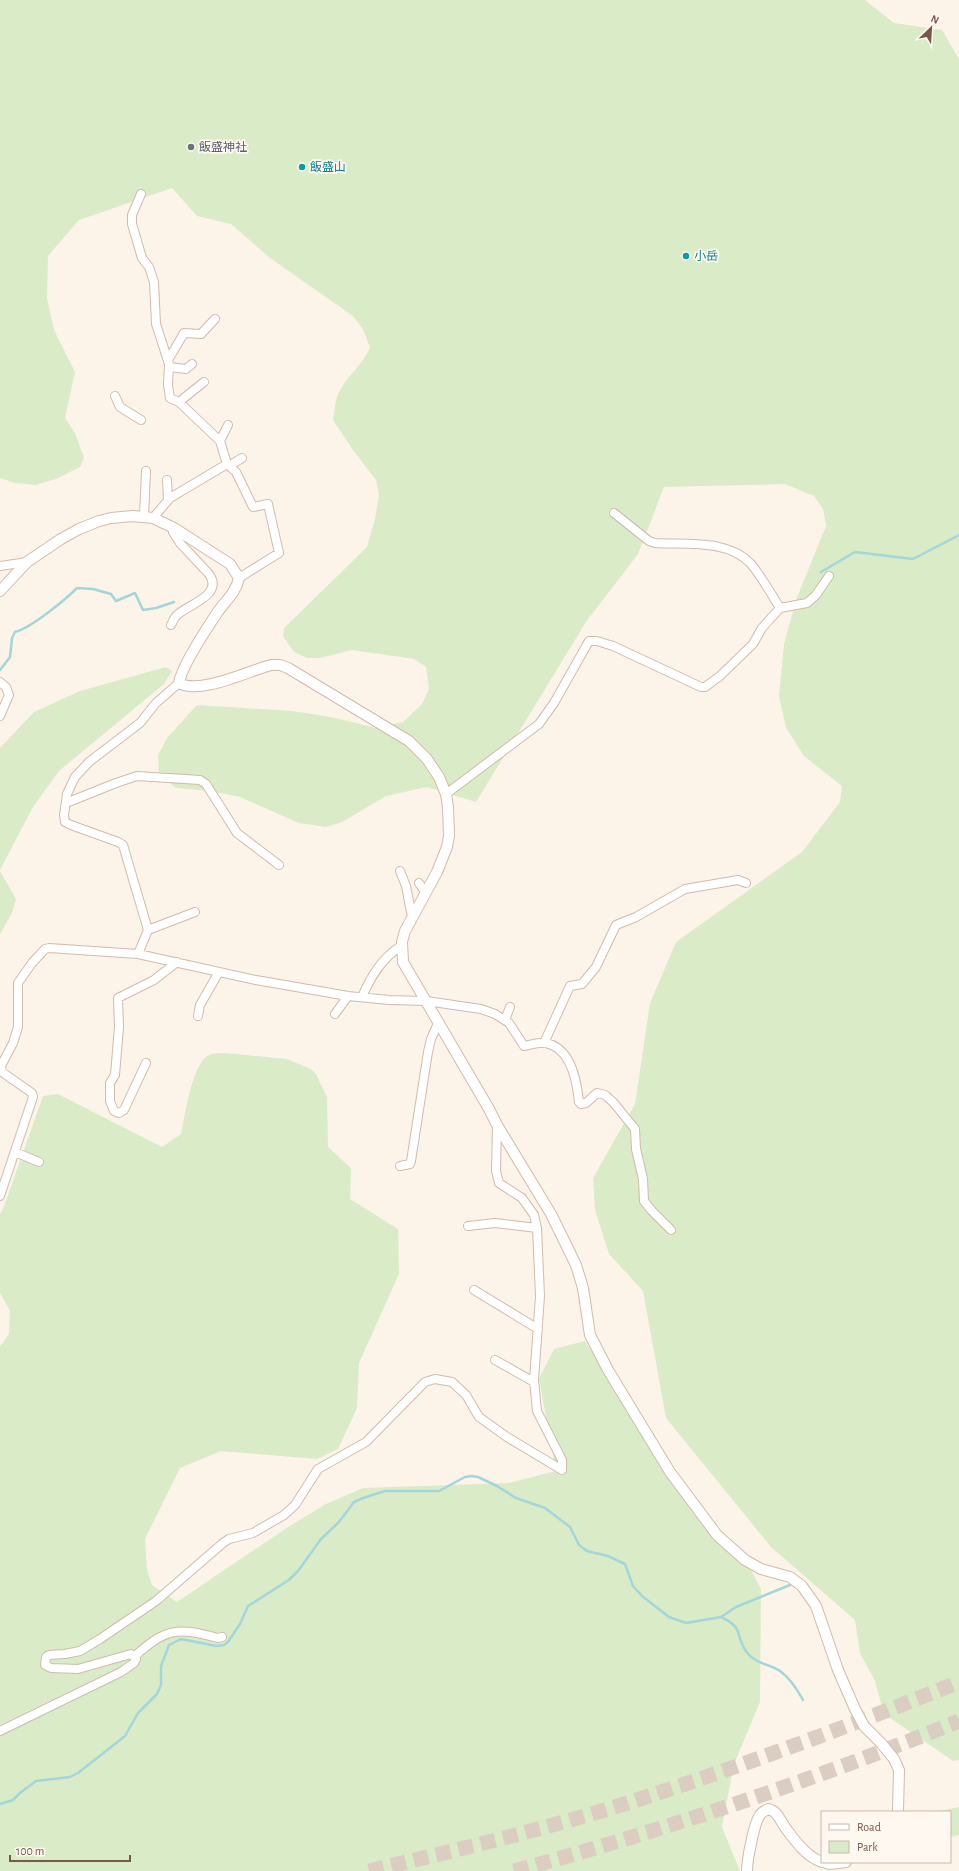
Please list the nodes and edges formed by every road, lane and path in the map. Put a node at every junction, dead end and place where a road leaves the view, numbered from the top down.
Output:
1 (141, 194) dead end
2 (215, 319) dead end
3 (168, 364) junction
4 (192, 364) dead end
5 (204, 382) dead end
6 (115, 396) dead end
7 (179, 402) junction
8 (141, 420) dead end
9 (228, 425) dead end
10 (220, 441) junction
11 (242, 458) dead end
12 (228, 465) junction
13 (146, 471) dead end
14 (167, 480) dead end
15 (168, 500) junction
16 (614, 513) dead end
17 (149, 518) junction
18 (174, 528) junction
19 (27, 562) junction
20 (0, 566) edge
21 (829, 576) dead end
22 (239, 578) junction
23 (0, 591) edge
24 (780, 608) junction
25 (171, 625) dead end
26 (0, 682) edge
27 (179, 683) junction
28 (0, 716) edge
29 (446, 794) junction
30 (66, 803) junction
31 (279, 865) dead end
32 (400, 870) dead end
33 (403, 880) junction
34 (395, 883) dead end
35 (419, 883) dead end
36 (746, 883) dead end
37 (425, 892) junction
38 (195, 912) dead end
39 (412, 917) junction
40 (148, 930) junction
41 (401, 946) junction
42 (138, 954) junction
43 (177, 962) junction
44 (219, 972) junction
45 (348, 996) junction
46 (362, 997) junction
47 (426, 1001) junction
48 (510, 1007) dead end
49 (336, 1014) dead end
50 (198, 1016) dead end
51 (505, 1020) junction
52 (438, 1023) junction
53 (544, 1043) junction
54 (146, 1063) dead end
55 (497, 1125) junction
56 (15, 1152) junction
57 (39, 1162) dead end
58 (400, 1166) dead end
59 (0, 1196) edge
60 (468, 1226) dead end
61 (537, 1228) junction
62 (671, 1230) dead end
63 (474, 1290) dead end
64 (538, 1329) junction
65 (496, 1360) dead end
66 (534, 1382) junction
67 (222, 1637) dead end
68 (135, 1656) junction
69 (0, 1731) edge
70 (898, 1811) edge
71 (821, 1861) edge
72 (826, 1863) edge
73 (838, 1863) edge
74 (747, 1871) edge

1 - 3 street
2 - 3 street
3 - 4 street
3 - 7 street
5 - 7 street
6 - 8 street
7 - 10 street
9 - 10 street
10 - 12 street
11 - 12 street
12 - 15 street
12 - 22 street
13 - 17 street
14 - 15 street
15 - 17 street
16 - 24 street
17 - 18 street
17 - 19 street
18 - 22 street
18 - 25 street
19 - 20 street
19 - 23 street
21 - 24 street
22 - 27 street
24 - 29 street
26 - 28 street
27 - 29 street
27 - 30 street
29 - 37 street
30 - 31 street
30 - 40 street
32 - 33 street
33 - 34 street
33 - 39 street
35 - 37 street
36 - 53 street
37 - 39 street
38 - 40 street
39 - 41 street
40 - 42 street
41 - 46 street
41 - 47 street
42 - 43 street
42 - 56 street
43 - 44 street
43 - 54 street
44 - 45 street
44 - 50 street
45 - 46 street
45 - 49 street
46 - 47 street
47 - 51 street
47 - 52 street
48 - 51 street
51 - 53 street
52 - 55 street
52 - 58 street
53 - 62 street
55 - 61 street
55 - 70 street
56 - 57 street
56 - 59 street
60 - 61 street
61 - 64 street
63 - 64 street
64 - 66 street
65 - 66 street
66 - 68 street
67 - 68 street
68 - 69 street
71 - 74 street
72 - 73 street

